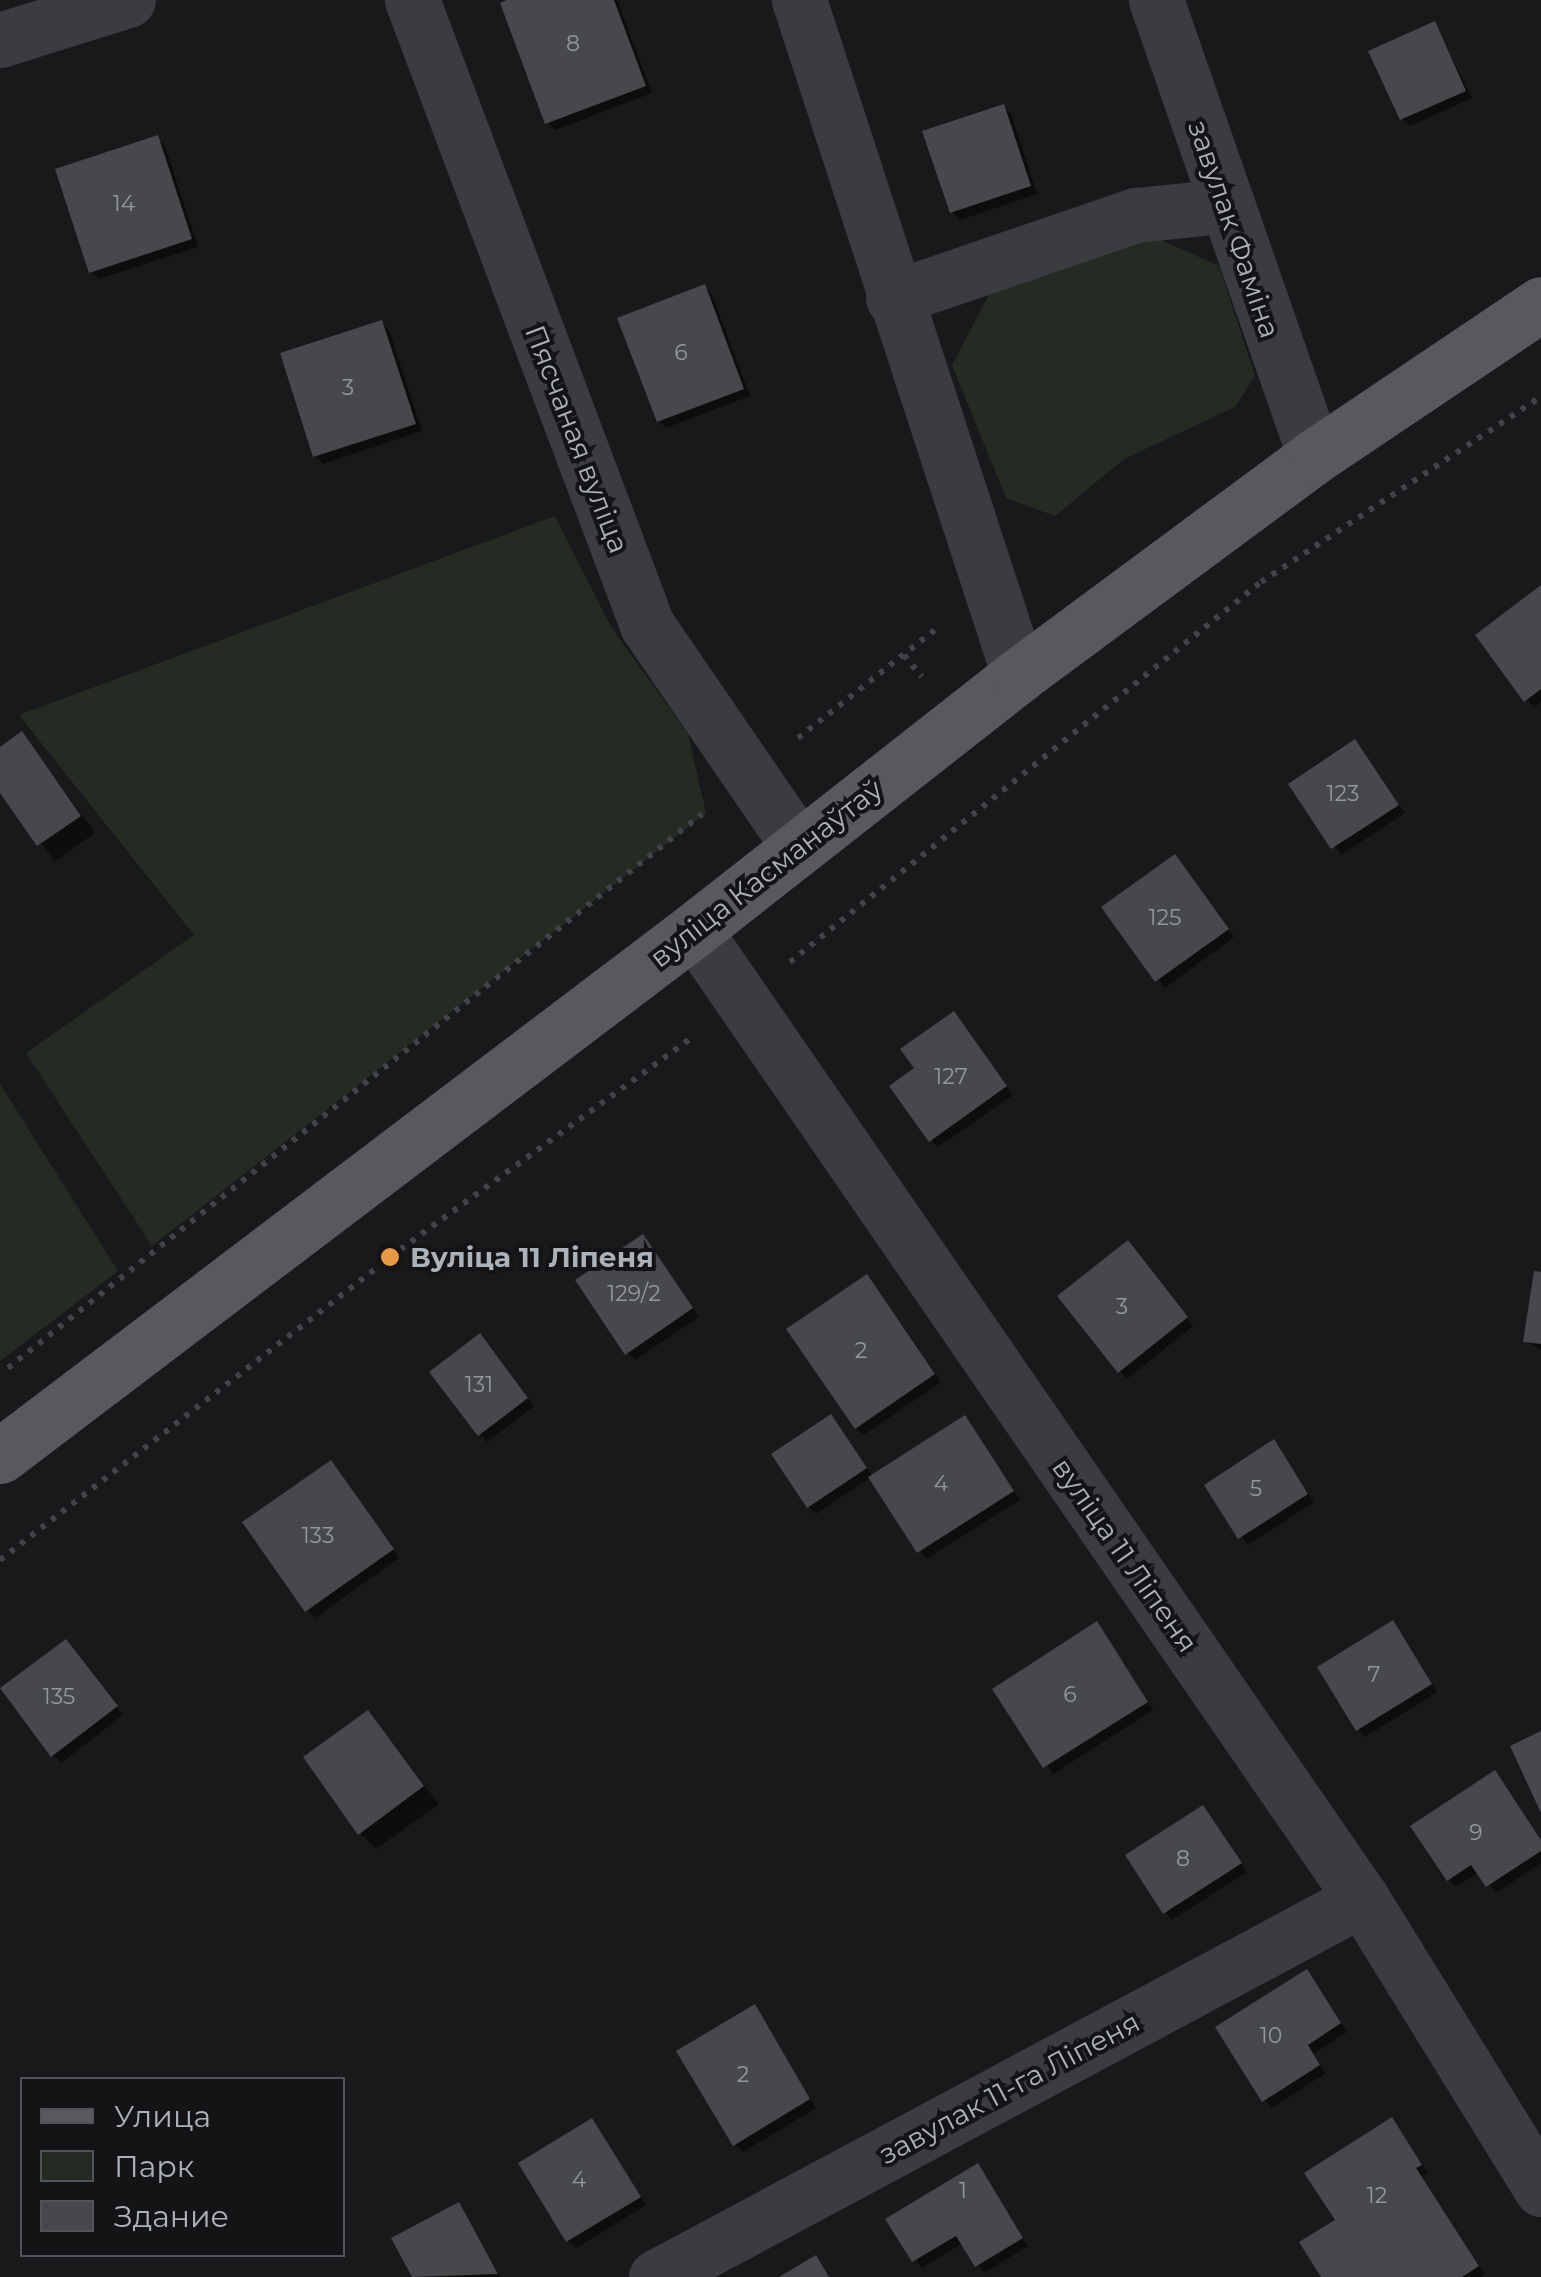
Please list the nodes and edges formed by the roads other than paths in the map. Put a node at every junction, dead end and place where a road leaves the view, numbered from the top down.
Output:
1 (128, 0) edge
2 (412, 0) edge
3 (799, 0) edge
4 (1156, 0) edge
5 (0, 40) edge
6 (1225, 206) junction
7 (894, 298) junction
8 (1541, 304) edge
9 (1315, 456) junction
10 (1018, 675) junction
11 (799, 847) junction
12 (694, 930) junction
13 (0, 1456) edge
14 (1362, 1899) junction
15 (1541, 2189) edge
16 (656, 2277) edge

1 - 5 street
2 - 11 street, Пясчаная вуліца
3 - 7 street
4 - 6 street, завулак Фаміна
6 - 7 street
6 - 9 street, завулак Фаміна
7 - 10 street
8 - 9 main road, вуліца Касманаўтаў
9 - 10 main road, вуліца Касманаўтаў
10 - 11 main road, вуліца Касманаўтаў
11 - 12 main road, вуліца Касманаўтаў
12 - 13 main road, вуліца Касманаўтаў
12 - 14 street, вуліца 11 Ліпеня
14 - 15 street, вуліца 11 Ліпеня
14 - 16 street, завулак 11-га Ліпеня

